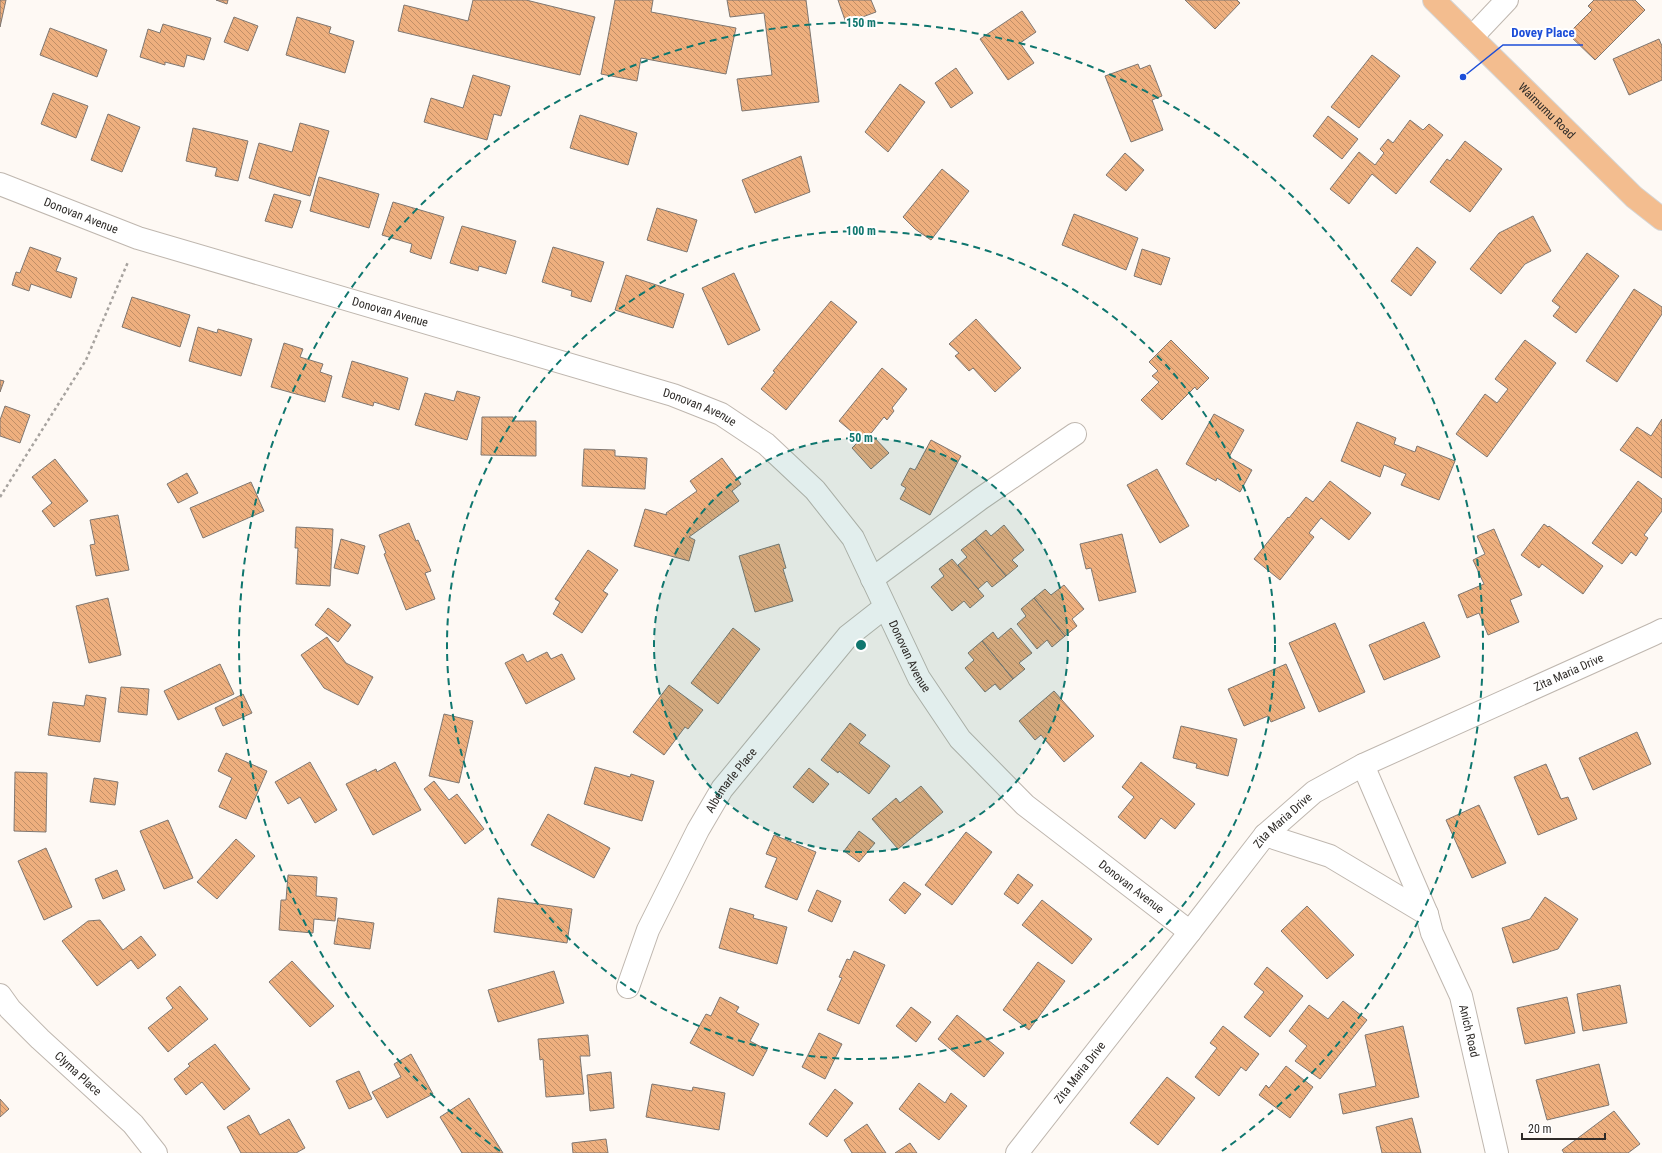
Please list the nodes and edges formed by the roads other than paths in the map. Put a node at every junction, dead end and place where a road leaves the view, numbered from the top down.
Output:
1 (1434, 0) edge
2 (1507, 0) edge
3 (1472, 37) junction
4 (0, 184) edge
5 (1662, 219) edge
6 (1075, 434) dead end
7 (872, 579) junction
8 (885, 607) junction
9 (1662, 630) edge
10 (1363, 765) junction
11 (1264, 834) junction
12 (1427, 914) junction
13 (1190, 932) junction
14 (628, 987) dead end
15 (0, 995) edge
16 (156, 1153) edge
17 (1017, 1153) edge
18 (1497, 1153) edge

1 - 3 main road, Waimumu Road
2 - 3 street
3 - 5 main road, Waimumu Road
4 - 7 street, Donovan Avenue
6 - 7 street
7 - 8 street, Donovan Avenue
8 - 13 street, Donovan Avenue
8 - 14 street, Albemarle Place
9 - 10 street, Zita Maria Drive
10 - 11 street, Zita Maria Drive
10 - 12 street, Anich Road
11 - 12 street
11 - 13 street, Zita Maria Drive
12 - 18 street, Anich Road
13 - 17 street, Zita Maria Drive
15 - 16 street, Clyma Place

